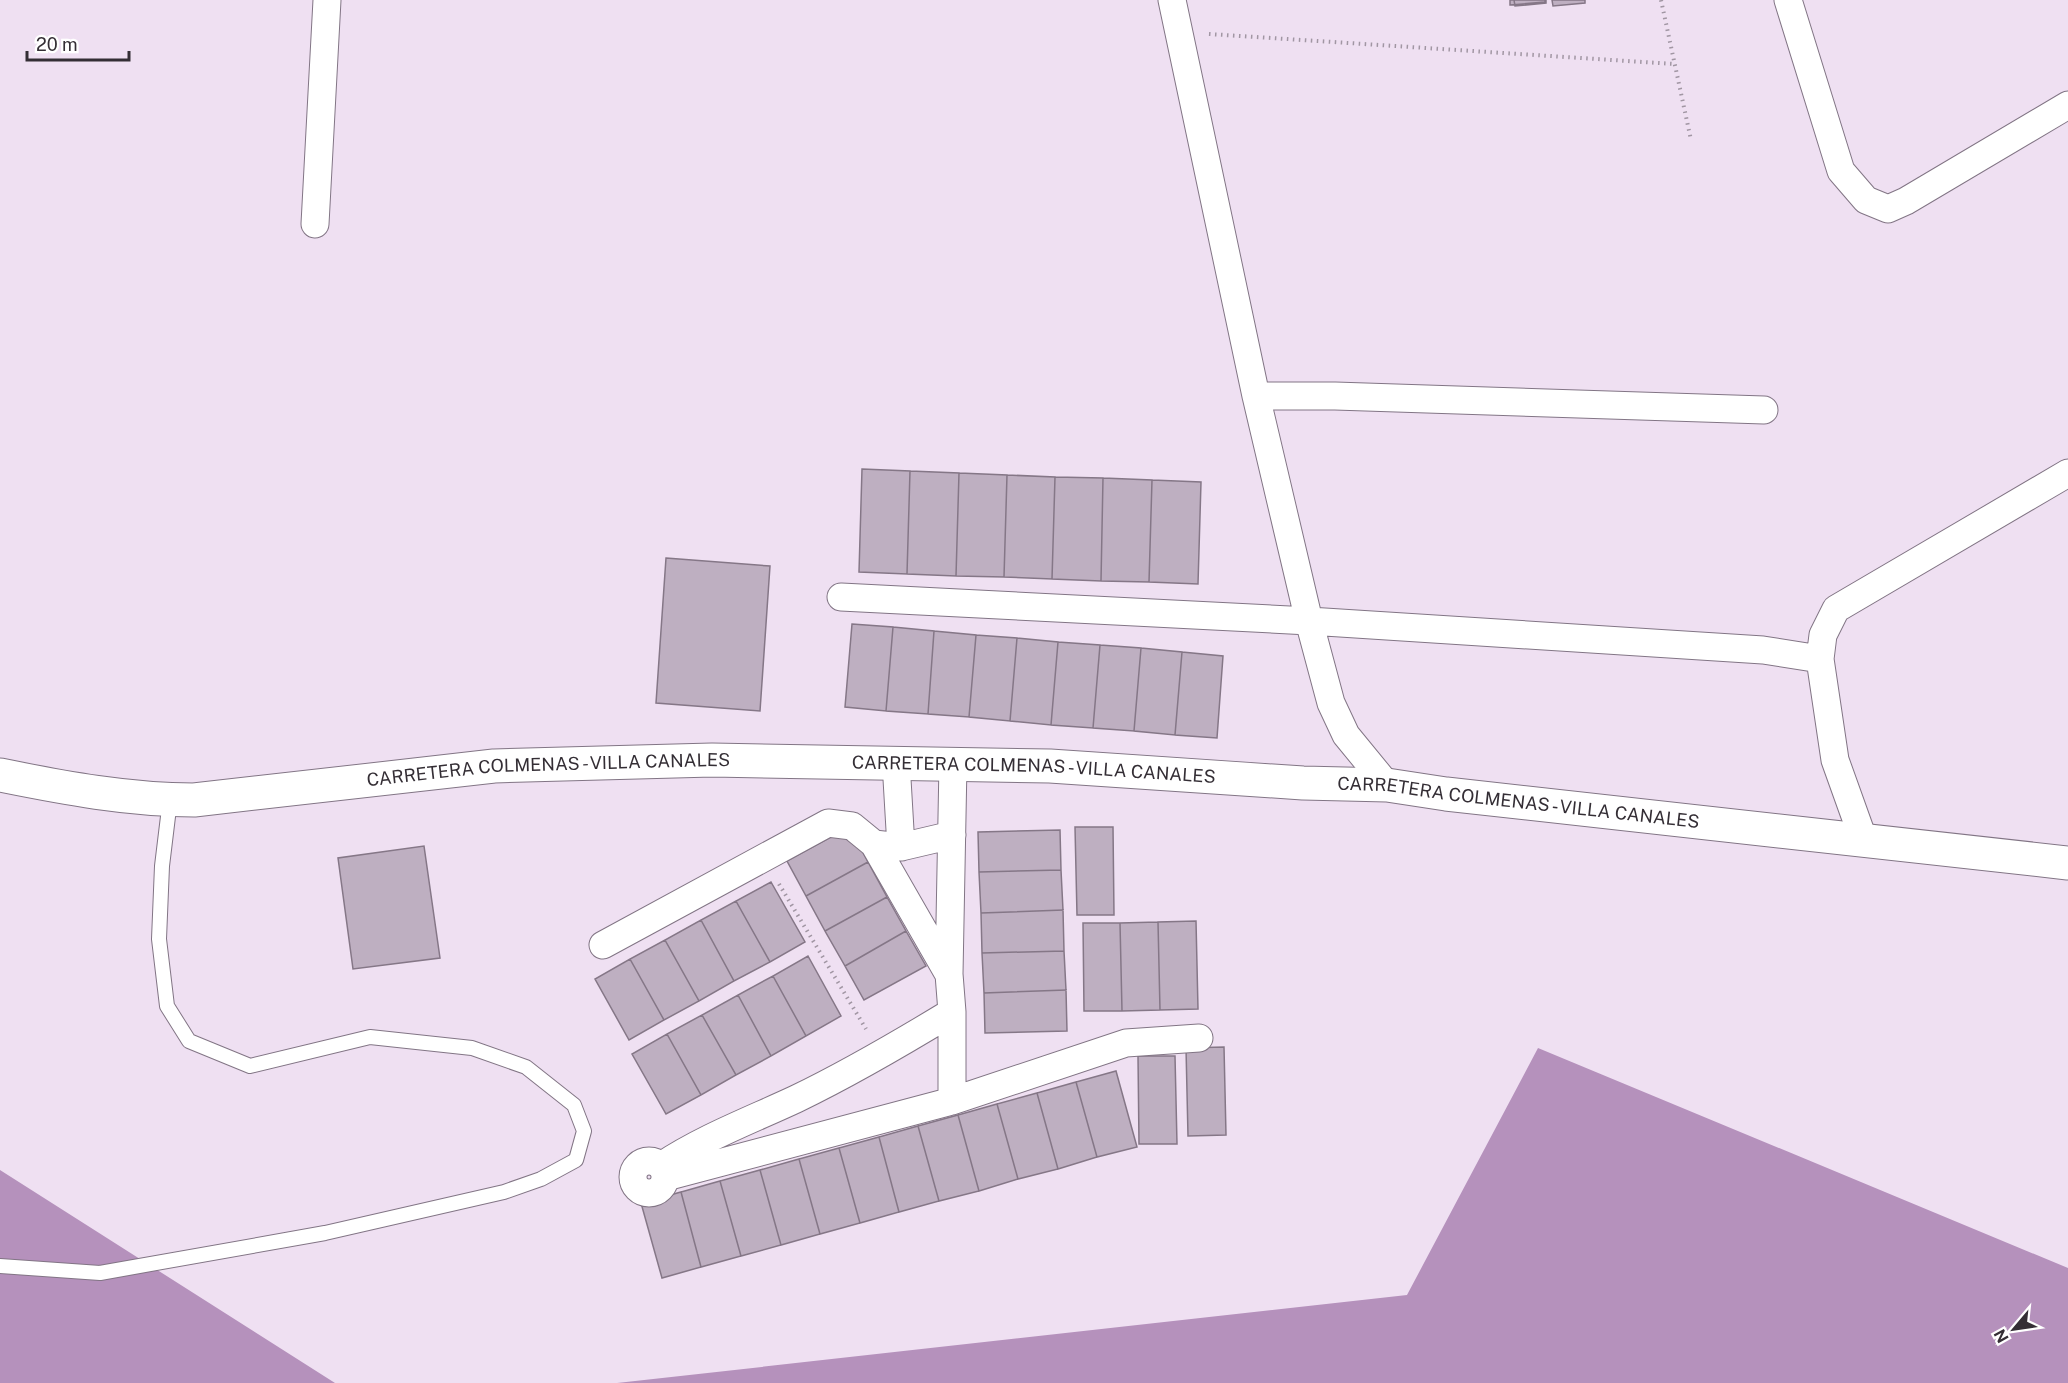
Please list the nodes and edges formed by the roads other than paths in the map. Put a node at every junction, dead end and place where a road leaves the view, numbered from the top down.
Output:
1 (327, 0) edge
2 (1172, 0) edge
3 (1788, 0) edge
4 (2068, 105) edge
5 (315, 224) dead end
6 (1256, 396) junction
7 (1764, 410) dead end
8 (2068, 473) edge
9 (841, 597) dead end
10 (1309, 621) junction
11 (1820, 659) junction
12 (896, 762) junction
13 (953, 765) junction
14 (0, 775) edge
15 (1387, 785) junction
16 (170, 800) junction
17 (952, 834) junction
18 (1864, 842) junction
19 (874, 844) junction
20 (900, 847) junction
21 (2068, 863) edge
22 (603, 945) dead end
23 (949, 974) junction
24 (952, 1012) junction
25 (1199, 1038) dead end
26 (952, 1101) junction
27 (0, 1266) edge

1 - 5 street
2 - 6 street
3 - 4 street
6 - 7 street
6 - 10 street
8 - 11 street
9 - 10 street
10 - 11 street
10 - 15 street
11 - 18 street
12 - 13 street, CARRETERA COLMENAS - VILLA CANALES
12 - 16 street, CARRETERA COLMENAS - VILLA CANALES
12 - 20 street
13 - 15 street, CARRETERA COLMENAS - VILLA CANALES
13 - 17 street
14 - 16 street, CARRETERA COLMENAS - VILLA CANALES
15 - 18 street, CARRETERA COLMENAS - VILLA CANALES
16 - 27 lane
17 - 20 street
17 - 23 street
18 - 21 street, CARRETERA COLMENAS - VILLA CANALES
19 - 20 street
19 - 22 street
19 - 23 street
23 - 24 street
24 - 26 street
24 - 26 street
25 - 26 street

